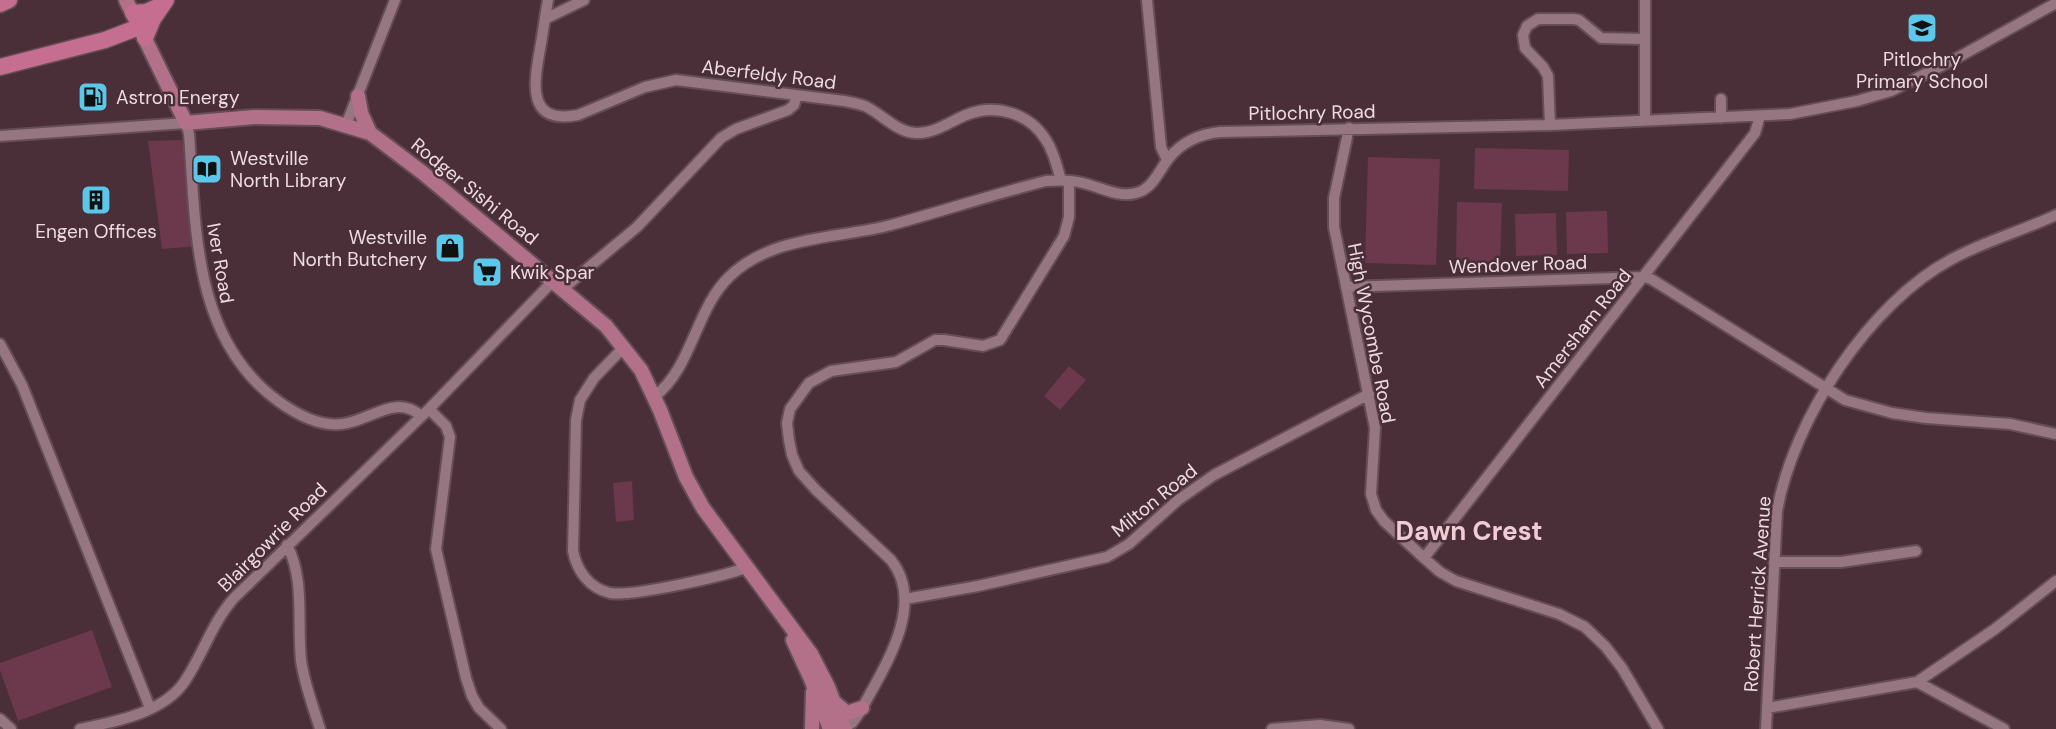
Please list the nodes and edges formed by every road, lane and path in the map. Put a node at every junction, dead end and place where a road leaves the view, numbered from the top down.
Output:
1 (9, 0) edge
2 (395, 0) edge
3 (548, 0) edge
4 (584, 0) edge
5 (1147, 0) edge
6 (1645, 0) edge
7 (164, 2) edge
8 (2056, 3) edge
9 (0, 4) edge
10 (136, 19) edge
11 (545, 19) junction
12 (1644, 39) junction
13 (0, 67) edge
14 (358, 96) junction
15 (796, 97) junction
16 (1721, 99) dead end
17 (1760, 116) junction
18 (1721, 118) junction
19 (1645, 121) junction
20 (186, 123) junction
21 (346, 125) junction
22 (1550, 125) junction
23 (1349, 128) junction
24 (370, 134) junction
25 (0, 136) edge
26 (1167, 160) junction
27 (1065, 181) junction
28 (2056, 215) edge
29 (1644, 277) junction
30 (559, 284) junction
31 (1346, 287) junction
32 (0, 344) edge
33 (624, 347) junction
34 (1826, 390) junction
35 (1369, 394) junction
36 (654, 397) junction
37 (425, 412) junction
38 (2056, 434) edge
39 (287, 545) junction
40 (1916, 551) dead end
41 (1424, 558) junction
42 (1774, 562) junction
43 (748, 567) junction
44 (2056, 581) edge
45 (905, 599) junction
46 (785, 619) junction
47 (813, 682) junction
48 (1917, 682) junction
49 (834, 701) junction
50 (150, 708) junction
51 (862, 708) junction
52 (1767, 708) junction
53 (0, 719) edge
54 (11, 729) edge
55 (80, 729) edge
56 (320, 729) edge
57 (501, 729) edge
58 (812, 729) edge
59 (830, 729) edge
60 (843, 729) edge
61 (1272, 729) edge
62 (1349, 729) edge
63 (1658, 729) edge
64 (1766, 729) edge
65 (2004, 729) edge

1 - 9 highway
2 - 14 street
3 - 11 street, Aberfeldy Road
4 - 11 street
5 - 26 street
6 - 12 street
7 - 10 highway
7 - 10 highway
8 - 17 street, Pitlochry Road
10 - 13 highway
10 - 20 main road
11 - 15 street, Aberfeldy Road
12 - 19 street
12 - 22 street
14 - 21 street
14 - 24 main road
15 - 27 street, Aberfeldy Road
15 - 30 street
16 - 18 street
17 - 18 street, Pitlochry Road
17 - 29 street, Amersham Road
18 - 19 street, Pitlochry Road
19 - 22 street, Pitlochry Road
20 - 21 main road, Rodger Sishi Road
20 - 25 street, Rodger Sishi Road
20 - 37 street, Iver Road
21 - 24 main road, Rodger Sishi Road
22 - 23 street, Pitlochry Road
23 - 26 street, Pitlochry Road
23 - 31 street, High Wycombe Road
24 - 30 main road, Rodger Sishi Road
26 - 27 street, Pitlochry Road
27 - 36 street, Pitlochry Road
27 - 45 street, Aberfeldy Road
28 - 34 street, Robert Herrick Avenue
29 - 31 street, Wendover Road
29 - 34 street
29 - 41 street, Amersham Road
30 - 33 main road, Rodger Sishi Road
30 - 37 street
31 - 35 street, High Wycombe Road
32 - 50 street
33 - 36 main road, Rodger Sishi Road
33 - 43 street
34 - 38 street
34 - 42 street, Robert Herrick Avenue
35 - 41 street, High Wycombe Road
35 - 45 street, Milton Road
36 - 43 main road, Rodger Sishi Road
37 - 39 street, Blairgowrie Road
37 - 57 street
39 - 50 street, Blairgowrie Road
39 - 56 street
40 - 42 street
41 - 63 street, High Wycombe Road
42 - 52 street, Robert Herrick Avenue
43 - 46 main road, Rodger Sishi Road
44 - 48 street
45 - 51 street, Aberfeldy Road
46 - 47 main road, Rodger Sishi Road
46 - 49 main road, Rodger Sishi Road
47 - 58 main road
47 - 59 main road, Rodger Sishi Road
48 - 52 street
48 - 65 street
49 - 51 main road
49 - 60 main road, Rodger Sishi Road
50 - 55 street, Blairgowrie Road
51 - 60 street, Aberfeldy Road
52 - 64 street, Robert Herrick Avenue
53 - 54 street
61 - 62 street

